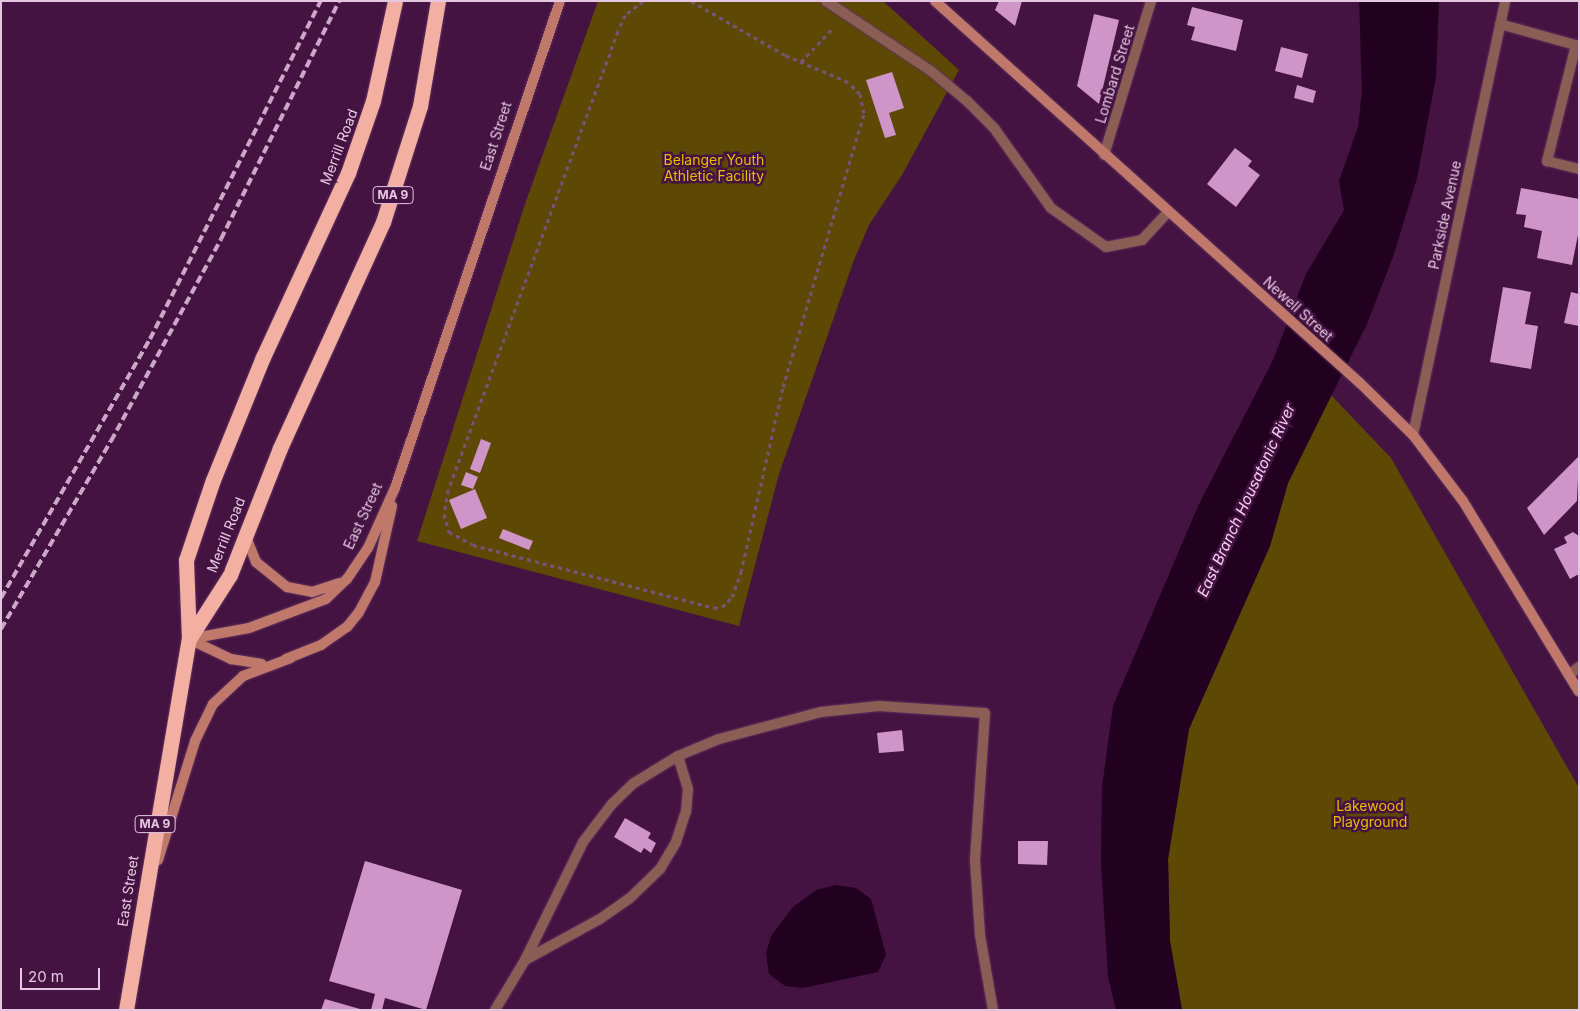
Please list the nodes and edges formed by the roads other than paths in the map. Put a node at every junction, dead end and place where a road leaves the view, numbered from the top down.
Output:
1 (394, 1) edge
2 (438, 1) edge
3 (560, 1) edge
4 (826, 1) edge
5 (935, 1) edge
6 (1151, 1) edge
7 (1505, 1) edge
8 (1500, 24) junction
9 (1577, 46) edge
10 (1104, 155) junction
11 (1579, 169) edge
12 (1168, 212) junction
13 (1412, 436) junction
14 (395, 488) junction
15 (246, 532) junction
16 (348, 579) junction
17 (189, 639) junction
18 (291, 658) junction
19 (1579, 667) edge
20 (1568, 676) junction
21 (1579, 692) edge
22 (678, 756) junction
23 (525, 960) junction
24 (132, 971) junction
25 (126, 1010) edge
26 (495, 1010) edge
27 (993, 1010) edge

1 - 17 highway, Merrill Road / MA 9
2 - 15 highway, Merrill Road / MA 9
3 - 14 street, East Street
4 - 12 street
5 - 10 street, Newell Street
6 - 10 street, Lombard Street
7 - 8 street, Parkside Avenue
8 - 9 street
8 - 13 street, Parkside Avenue
9 - 11 street
10 - 12 street, Newell Street
12 - 13 street, Newell Street
13 - 20 street, Newell Street
14 - 16 street, East Street
14 - 18 street
15 - 16 street
15 - 17 highway, Merrill Road / MA 9
16 - 17 street, East Street
17 - 18 street
17 - 24 highway, East Street / MA 9
18 - 24 street
19 - 20 street
20 - 21 street, Newell Street
22 - 23 street
22 - 23 street
22 - 27 street
23 - 26 street
24 - 25 highway, East Street / MA 9

